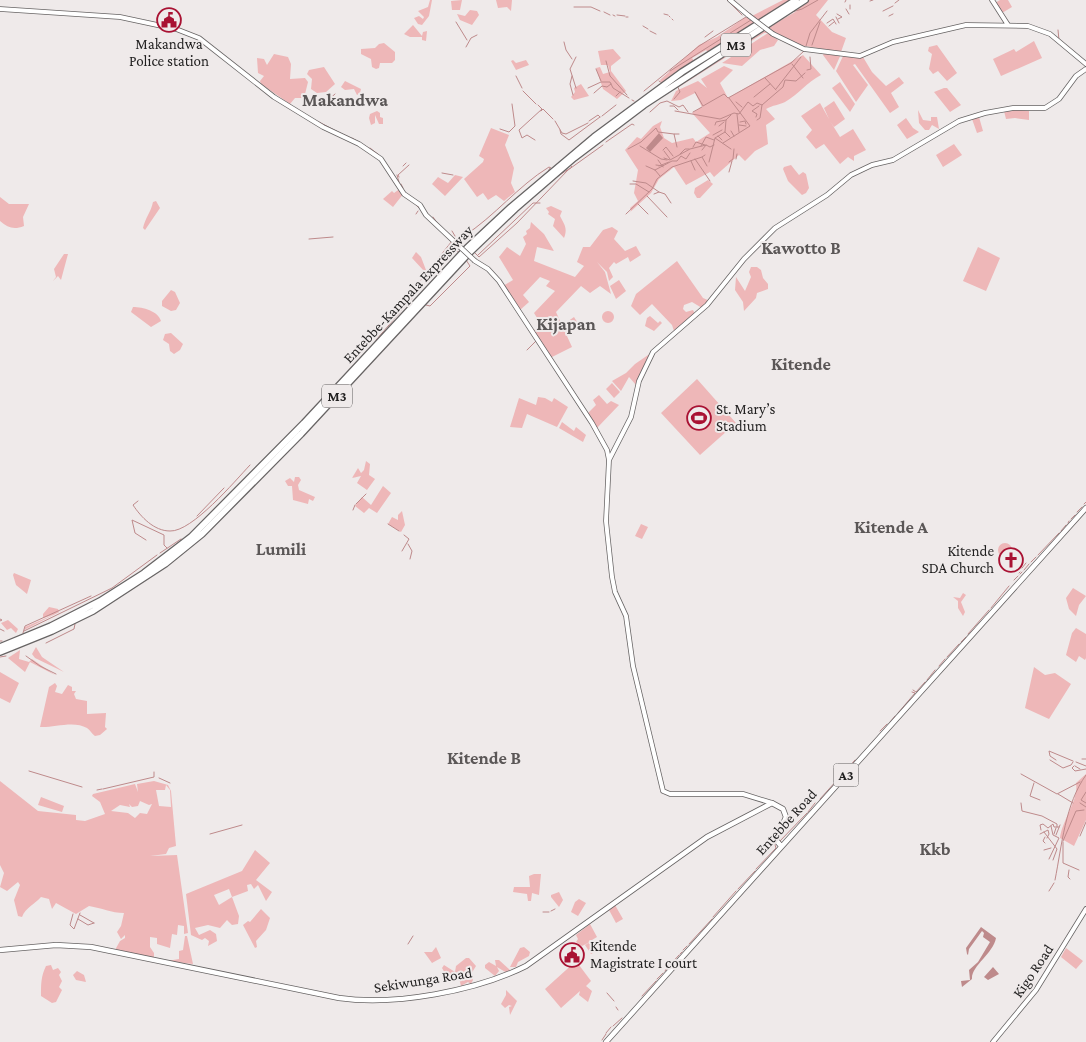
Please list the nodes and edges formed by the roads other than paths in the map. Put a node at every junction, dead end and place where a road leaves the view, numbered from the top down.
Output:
1 (730, 0) edge
2 (796, 0) edge
3 (805, 0) edge
4 (992, 0) edge
5 (0, 9) edge
6 (1008, 25) junction
7 (1086, 64) edge
8 (1086, 70) edge
9 (609, 460) junction
10 (1086, 508) edge
11 (0, 646) edge
12 (0, 652) edge
13 (772, 803) junction
14 (781, 846) junction
15 (1086, 910) edge
16 (0, 950) edge
17 (606, 1042) edge
18 (994, 1042) edge

1 - 6 street, bridge
2 - 11 highway, Entebbe-Kampala Expressway / M3
3 - 12 highway, Entebbe-Kampala Expressway / M3
4 - 6 street
5 - 9 street, bridge
6 - 7 street
8 - 9 street
9 - 13 street
10 - 14 main road, Entebbe Road / A3
13 - 14 main road
13 - 16 main road, Sekiwunga Road
14 - 17 main road, Entebbe Road / A3
15 - 18 street, Kigo Road

